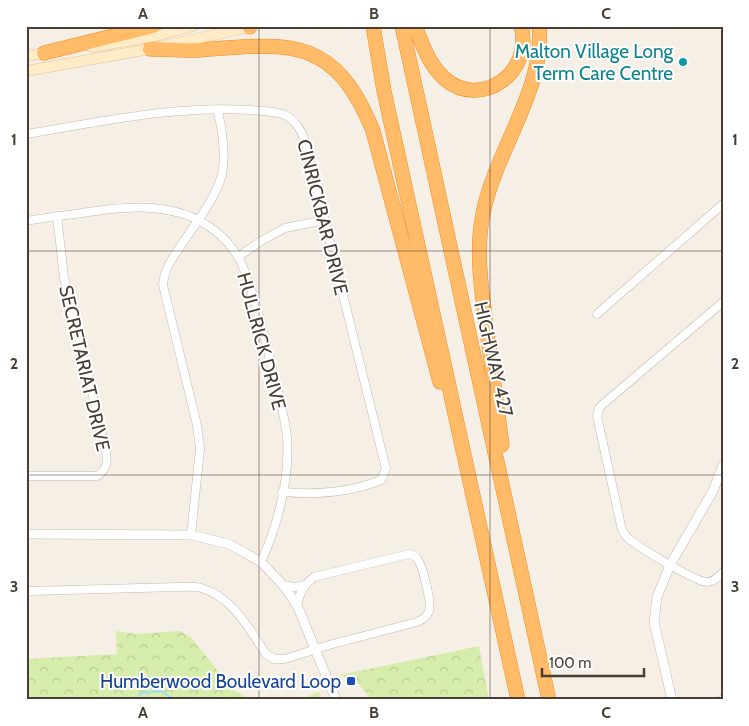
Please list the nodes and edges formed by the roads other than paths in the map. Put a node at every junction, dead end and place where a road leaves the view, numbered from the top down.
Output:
1 (153, 26) edge
2 (193, 26) edge
3 (402, 26) edge
4 (415, 26) edge
5 (521, 26) edge
6 (539, 26) edge
7 (251, 27) edge
8 (372, 27) edge
9 (150, 49) junction
10 (44, 53) junction
11 (26, 56) edge
12 (26, 71) edge
13 (217, 109) junction
14 (26, 134) edge
15 (723, 204) edge
16 (57, 216) junction
17 (198, 220) junction
18 (324, 220) junction
19 (26, 222) edge
20 (238, 257) junction
21 (723, 302) edge
22 (597, 314) dead end
23 (723, 465) edge
24 (26, 476) edge
25 (470, 482) junction
26 (282, 492) junction
27 (26, 534) edge
28 (191, 535) junction
29 (514, 535) junction
30 (261, 562) junction
31 (670, 564) junction
32 (723, 572) edge
33 (283, 585) junction
34 (305, 585) junction
35 (26, 590) edge
36 (297, 605) junction
37 (314, 650) junction
38 (336, 700) edge
39 (518, 700) edge
40 (549, 700) edge
41 (672, 700) edge

1 - 10 highway
2 - 10 main road
3 - 29 highway, HIGHWAY 427
4 - 5 highway
6 - 29 highway
7 - 9 main road
8 - 25 highway
9 - 12 main road
9 - 25 highway
10 - 11 main road
13 - 14 street, CINRICKBAR DRIVE
13 - 17 street
13 - 18 street, CINRICKBAR DRIVE
15 - 22 street
16 - 17 street, HULLRICK DRIVE
16 - 19 street, HULLRICK DRIVE
16 - 24 street, SECRETARIAT DRIVE
17 - 20 street, HULLRICK DRIVE
17 - 28 street
18 - 20 street
18 - 26 street, CINRICKBAR DRIVE
20 - 26 street, HULLRICK DRIVE
21 - 31 street
23 - 31 street
25 - 39 highway
26 - 30 street, HULLRICK DRIVE
27 - 28 street
28 - 30 street
29 - 40 highway, HIGHWAY 427
30 - 33 street
31 - 32 street
31 - 41 street
33 - 34 street
33 - 36 street
34 - 36 street
34 - 37 street
35 - 37 street
36 - 37 street
37 - 38 street

